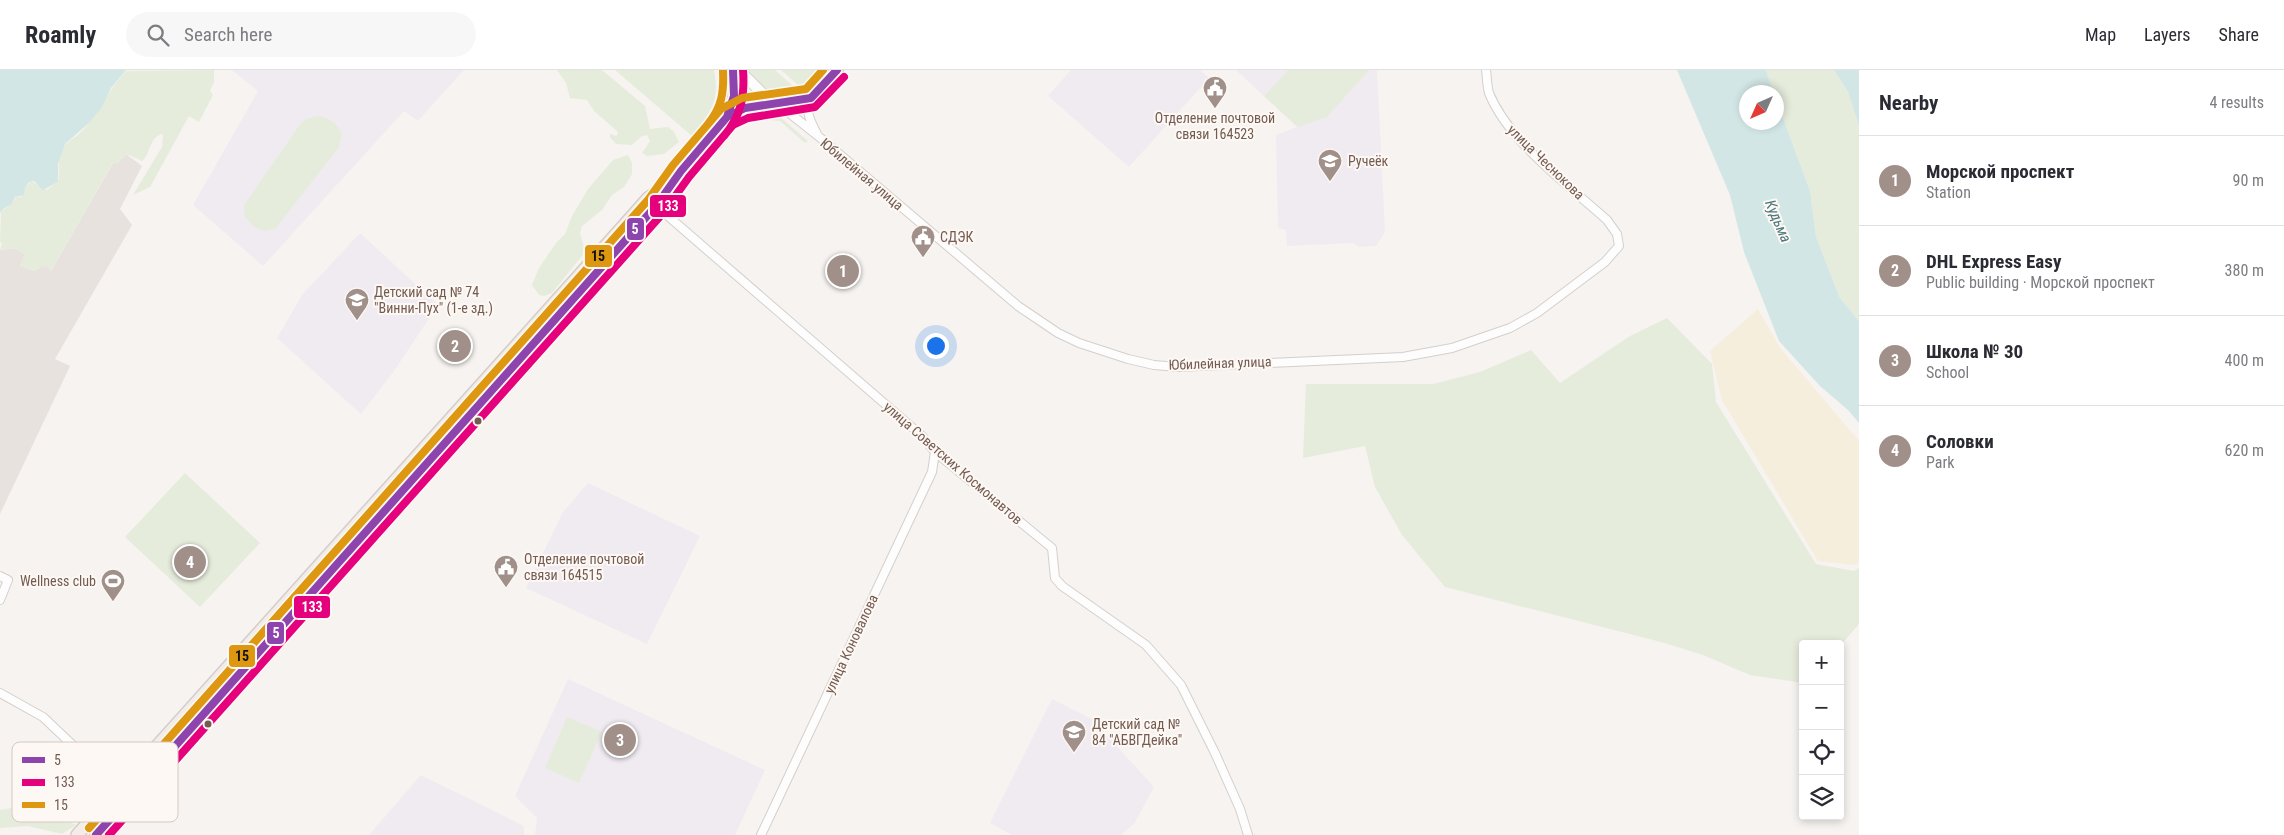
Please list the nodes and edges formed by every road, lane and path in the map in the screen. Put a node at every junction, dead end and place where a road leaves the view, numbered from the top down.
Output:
1 (733, 70) edge
2 (739, 70) edge
3 (837, 70) edge
4 (1486, 70) edge
5 (810, 98) junction
6 (778, 104) junction
7 (727, 117) junction
8 (817, 135) junction
9 (652, 202) junction
10 (1619, 246) joint
11 (936, 452) junction
12 (375, 502) junction
13 (385, 510) junction
14 (329, 563) junction
15 (0, 576) edge
16 (0, 600) edge
17 (0, 693) edge
18 (69, 742) edge
19 (163, 742) edge
20 (177, 742) edge
21 (89, 822) edge
22 (108, 822) edge
23 (77, 835) edge
24 (96, 835) edge
25 (761, 835) edge
26 (1248, 835) edge

1 - 7 main road
2 - 6 main road, Юбилейная улица
3 - 5 main road
4 - 10 street, улица Чеснокова
5 - 6 main road
5 - 8 street
6 - 7 main road
6 - 8 street, Юбилейная улица
7 - 9 main road
8 - 10 street, Юбилейная улица
9 - 11 street, улица Советских Космонавтов
9 - 12 main road
9 - 13 main road
11 - 25 street, улица Коновалова
11 - 26 street, улица Советских Космонавтов
12 - 13 main road
12 - 14 main road
13 - 14 main road
14 - 19 main road
14 - 20 main road
15 - 16 street
17 - 18 street
21 - 23 main road
22 - 24 main road

